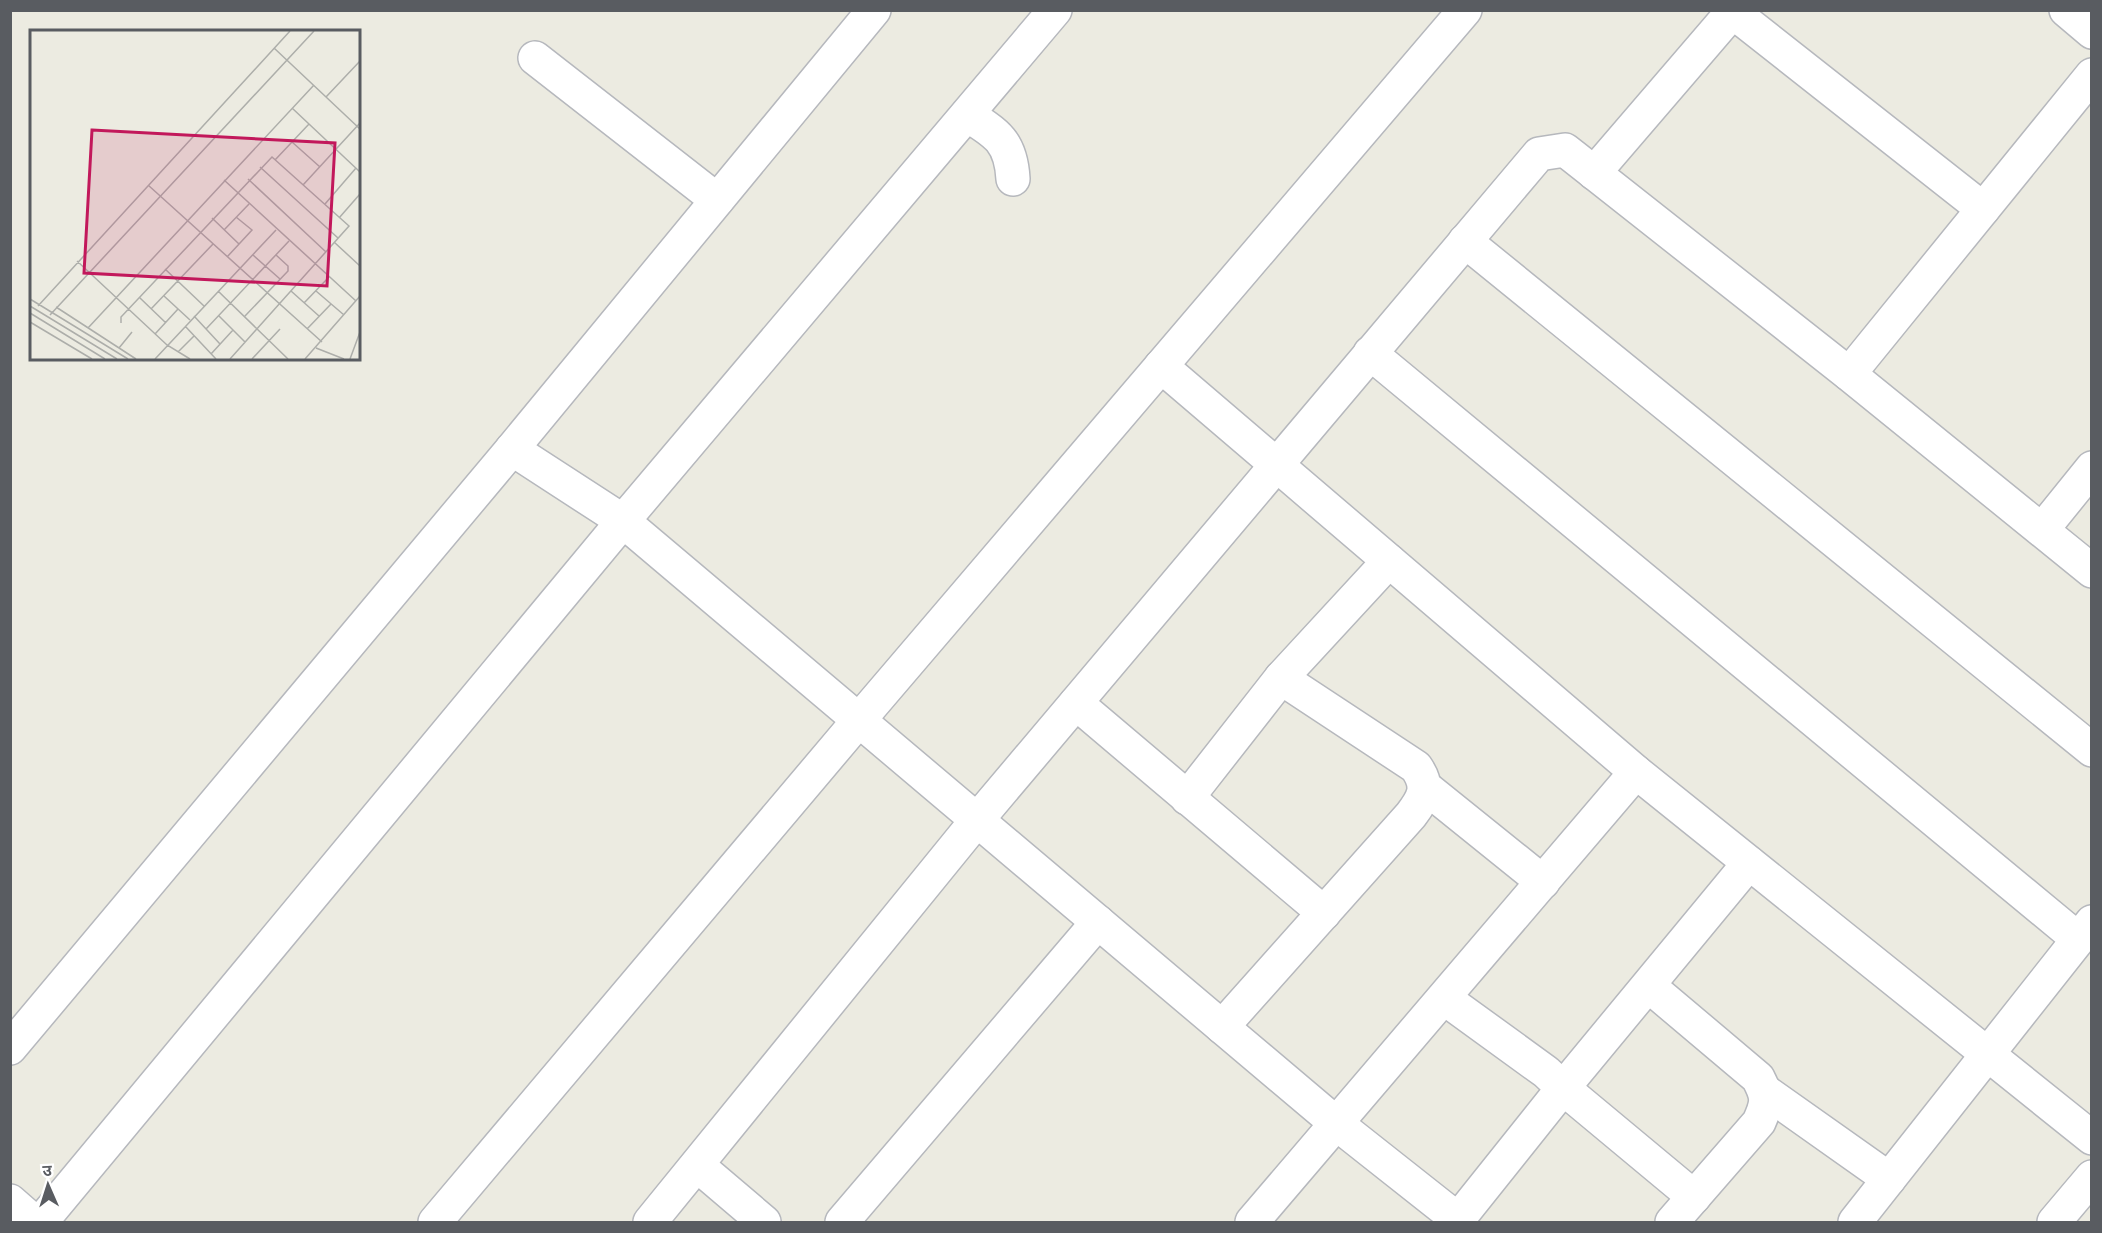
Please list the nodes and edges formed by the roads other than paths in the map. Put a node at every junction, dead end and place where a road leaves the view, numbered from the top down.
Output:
1 (874, 10) edge
2 (1055, 10) edge
3 (1465, 10) edge
4 (2066, 10) edge
5 (1733, 11) edge
6 (2091, 32) edge
7 (535, 58) dead end
8 (2091, 75) edge
9 (967, 114) junction
10 (1594, 173) junction
11 (1013, 179) dead end
12 (717, 200) junction
13 (1983, 209) junction
14 (1465, 241) junction
15 (1370, 352) junction
16 (1161, 366) junction
17 (1849, 374) junction
18 (512, 449) junction
19 (1276, 464) junction
20 (2091, 468) edge
21 (623, 521) junction
22 (2042, 530) junction
23 (1389, 561) junction
24 (2091, 570) edge
25 (1281, 678) junction
26 (1076, 703) junction
27 (859, 720) junction
28 (2091, 750) edge
29 (1636, 772) junction
30 (1425, 787) junction
31 (1188, 798) junction
32 (978, 820) junction
33 (1749, 863) junction
34 (1543, 882) junction
35 (1324, 913) junction
36 (1098, 922) junction
37 (2085, 930) edge
38 (1649, 986) junction
39 (1444, 998) junction
40 (1222, 1026) junction
41 (10, 1048) edge
42 (1988, 1055) junction
43 (1563, 1088) junction
44 (1766, 1092) junction
45 (1337, 1124) junction
46 (2091, 1138) edge
47 (697, 1165) junction
48 (2091, 1177) edge
49 (1889, 1179) junction
50 (1694, 1197) junction
51 (10, 1201) edge
52 (34, 1222) edge
53 (41, 1222) edge
54 (435, 1222) edge
55 (650, 1222) edge
56 (764, 1222) edge
57 (842, 1222) edge
58 (1252, 1222) edge
59 (1459, 1222) edge
60 (1672, 1222) edge
61 (1855, 1222) edge
62 (2054, 1222) edge

1 - 12 street
2 - 9 street
3 - 16 street
4 - 6 street
5 - 10 street
5 - 13 street
7 - 12 street
8 - 13 street
9 - 11 street
9 - 21 street
10 - 14 street
10 - 17 street
12 - 18 street
13 - 17 street
14 - 15 street
14 - 28 street
15 - 19 street
15 - 37 street
16 - 19 street
16 - 27 street
17 - 22 street
18 - 21 street
18 - 41 street
19 - 23 street
19 - 26 street
20 - 22 street
21 - 27 street
21 - 53 street
22 - 24 street
23 - 25 street
23 - 29 street
25 - 30 street
25 - 31 street
26 - 31 street
26 - 32 street
27 - 32 street
27 - 54 street
29 - 33 street
29 - 34 street
30 - 34 street
30 - 35 street
31 - 35 street
32 - 36 street
32 - 47 street
33 - 38 street
33 - 42 street
34 - 39 street
35 - 40 street
36 - 40 street
36 - 57 street
37 - 42 street
38 - 43 street
38 - 44 street
39 - 43 street
39 - 45 street
40 - 45 street
42 - 46 street
42 - 49 street
43 - 50 street
43 - 59 street
44 - 49 street
44 - 50 street
45 - 58 street
45 - 59 street
47 - 55 street
47 - 56 street
48 - 62 street
49 - 61 street
50 - 60 street
51 - 52 street

